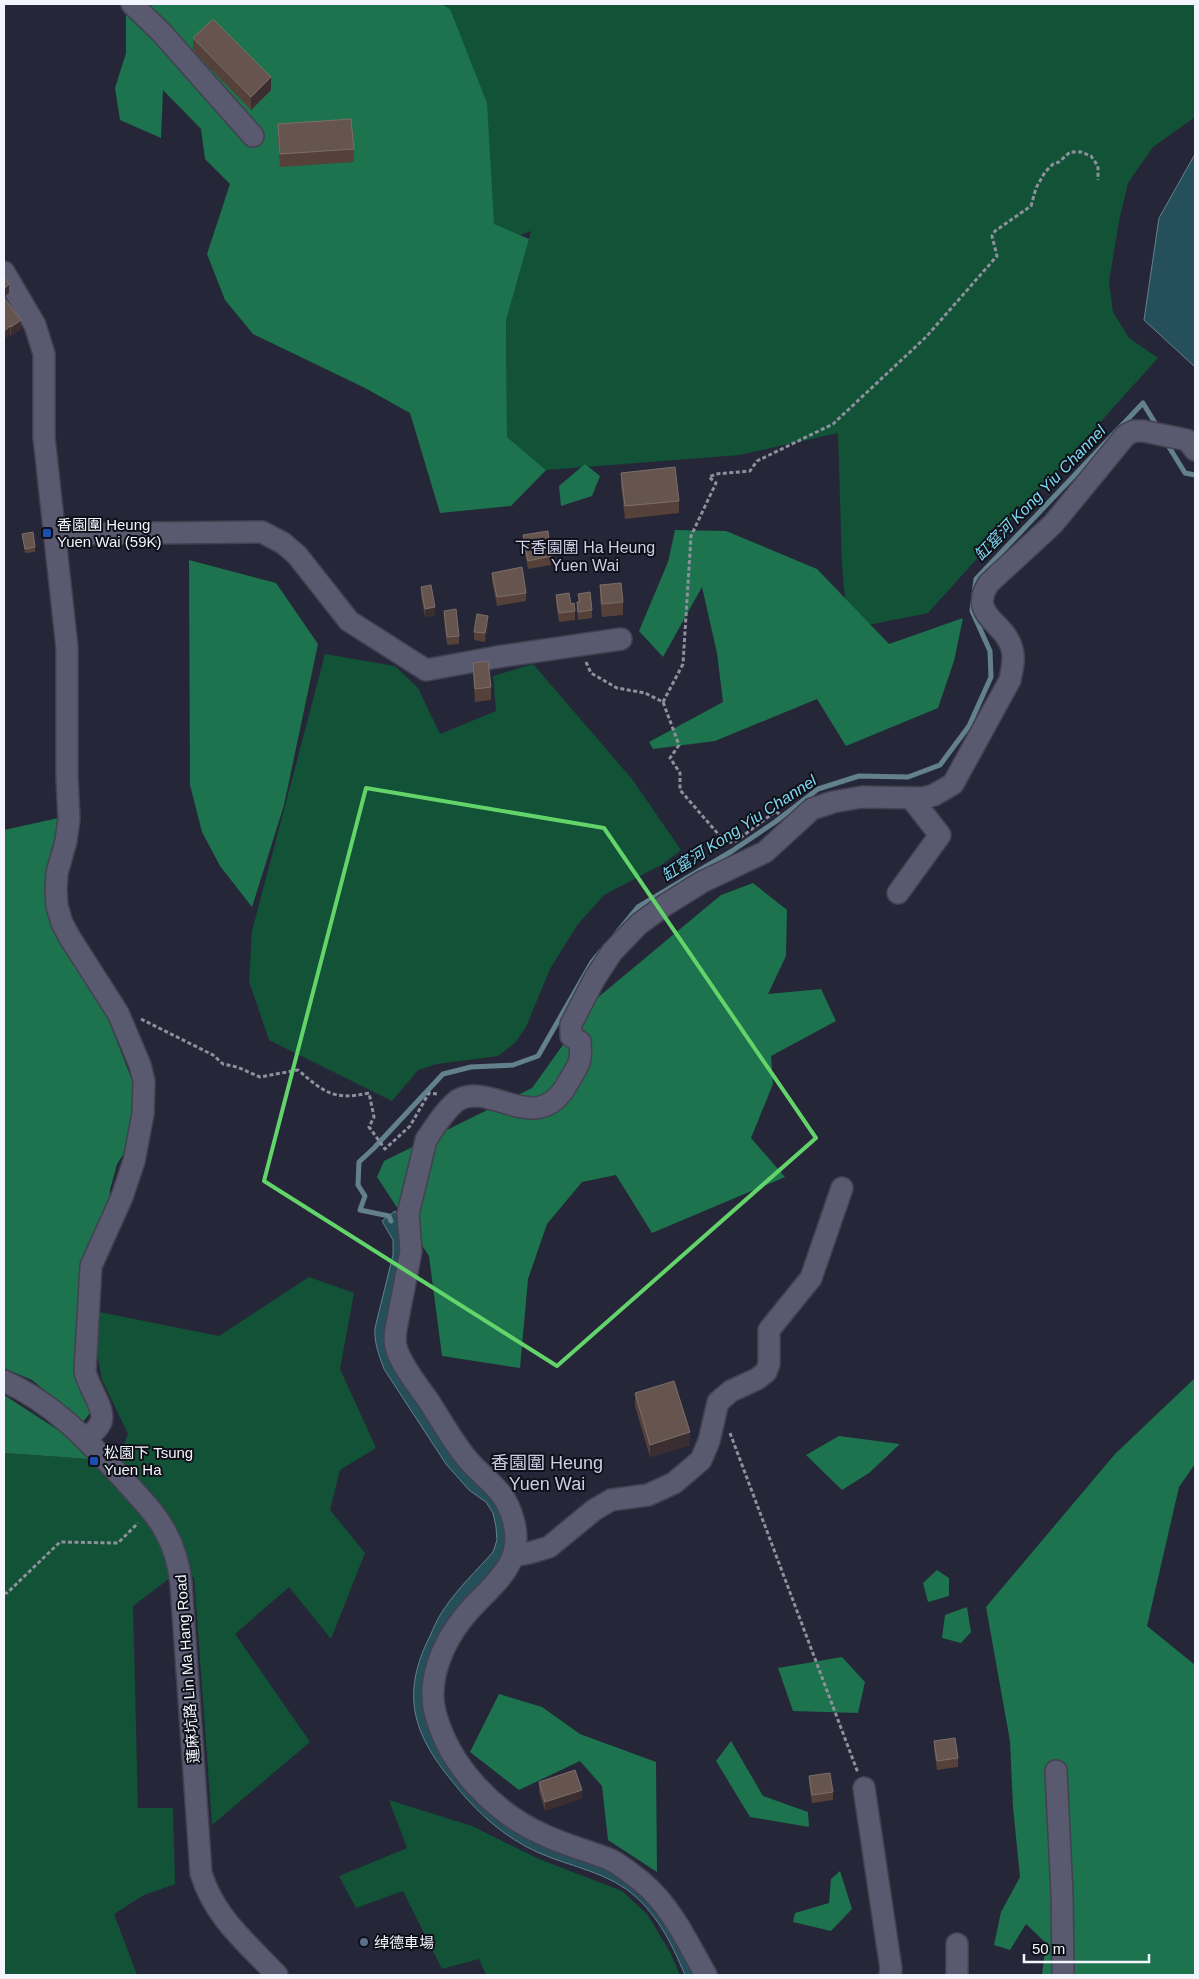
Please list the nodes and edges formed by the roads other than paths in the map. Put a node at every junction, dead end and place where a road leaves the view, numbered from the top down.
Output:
1 (132, 4) edge
2 (253, 136) dead end
3 (4, 272) edge
4 (1195, 450) edge
5 (54, 534) junction
6 (621, 639) dead end
7 (911, 798) junction
8 (898, 894) dead end
9 (842, 1188) dead end
10 (4, 1381) edge
11 (86, 1439) junction
12 (513, 1556) junction
13 (1056, 1771) dead end
14 (864, 1788) road end
15 (957, 1944) dead end
16 (277, 1975) edge
17 (706, 1975) edge
18 (890, 1975) edge
19 (957, 1975) edge
20 (1063, 1975) edge

1 - 2 street
3 - 5 street
4 - 7 street
5 - 6 street
5 - 11 street
7 - 8 street
7 - 12 street
9 - 12 street
10 - 11 street, 蓮麻坑路 Lin Ma Hang Road
11 - 16 street, 蓮麻坑路 Lin Ma Hang Road
12 - 17 street
13 - 20 street
14 - 18 street
15 - 19 street

